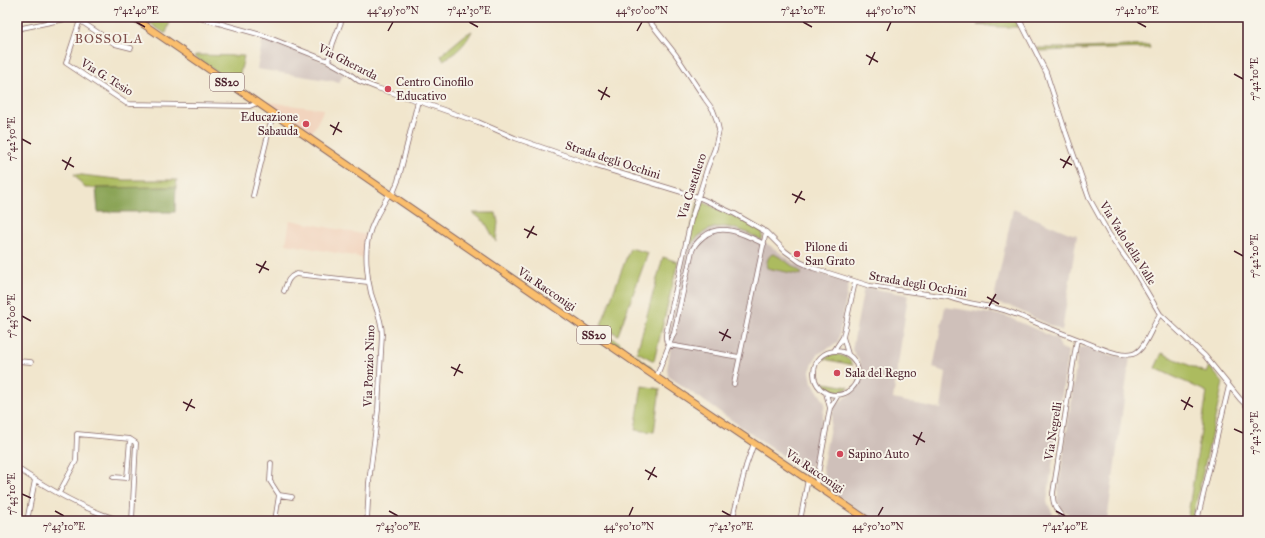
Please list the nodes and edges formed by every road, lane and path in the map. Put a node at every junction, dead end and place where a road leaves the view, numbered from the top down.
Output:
1 (132, 17) edge
2 (197, 17) edge
3 (343, 17) edge
4 (646, 17) edge
5 (1018, 17) edge
6 (78, 18) edge
7 (17, 29) edge
8 (131, 48) dead end
9 (328, 61) junction
10 (418, 101) junction
11 (257, 103) junction
12 (273, 114) junction
13 (391, 195) junction
14 (253, 196) dead end
15 (698, 197) junction
16 (766, 232) junction
17 (764, 244) junction
18 (368, 282) junction
19 (855, 282) junction
20 (284, 291) dead end
21 (1160, 314) junction
22 (843, 338) junction
23 (1077, 339) junction
24 (669, 345) junction
25 (834, 350) junction
26 (848, 354) junction
27 (739, 357) junction
28 (17, 361) edge
29 (31, 362) dead end
30 (656, 378) junction
31 (734, 384) dead end
32 (1229, 386) junction
33 (826, 392) junction
34 (838, 395) junction
35 (1248, 407) edge
36 (830, 408) junction
37 (130, 439) junction
38 (754, 443) junction
39 (271, 463) dead end
40 (17, 468) edge
41 (113, 477) dead end
42 (808, 479) junction
43 (35, 480) junction
44 (816, 485) junction
45 (59, 493) junction
46 (279, 495) junction
47 (292, 497) dead end
48 (27, 521) edge
49 (124, 521) edge
50 (132, 521) edge
51 (275, 521) edge
52 (367, 521) edge
53 (732, 521) edge
54 (800, 521) edge
55 (869, 521) edge
56 (1066, 521) edge
57 (1197, 521) edge

1 - 11 main road, Via Racconigi / SS20
2 - 9 street, Via Gherarda
3 - 9 street
4 - 15 street, Via Castellero
5 - 21 street, Via Vado della Valle
6 - 7 street
6 - 8 street
6 - 11 street, Via G. Tesio
9 - 10 street, Via Gherarda
10 - 13 street
10 - 15 street, Strada degli Occhini
11 - 12 main road, Via Racconigi / SS20
12 - 13 main road, Via Racconigi / SS20
12 - 14 street
13 - 18 street, Via Ponzio Nino
13 - 30 main road, Via Racconigi / SS20
15 - 16 street, Strada degli Occhini
15 - 24 street, Via Castellero
16 - 17 street
16 - 19 street, Strada degli Occhini
17 - 24 street
17 - 27 street
18 - 20 street
18 - 52 street, Via Ponzio Nino
19 - 22 street
19 - 23 street, Strada degli Occhini
21 - 23 street, Strada degli Occhini
21 - 32 street, Via Vado della Valle
22 - 25 street
22 - 26 street
23 - 56 street, Via Negrelli
24 - 27 street
24 - 30 street, Via Castellero
25 - 26 street
25 - 33 street
26 - 34 street
27 - 31 street
28 - 29 street
30 - 38 main road, Via Racconigi / SS20
32 - 35 street, Via Vado della Valle
32 - 57 street
33 - 34 street
33 - 36 street
34 - 36 street
36 - 44 street
37 - 41 street
37 - 45 street
37 - 50 street
38 - 42 main road, Via Racconigi / SS20
38 - 53 street
39 - 46 street
40 - 43 street
42 - 44 main road, Via Racconigi / SS20
42 - 54 street
43 - 45 street
43 - 48 street
44 - 55 main road, Via Racconigi / SS20
45 - 49 street
46 - 47 street
46 - 51 street

